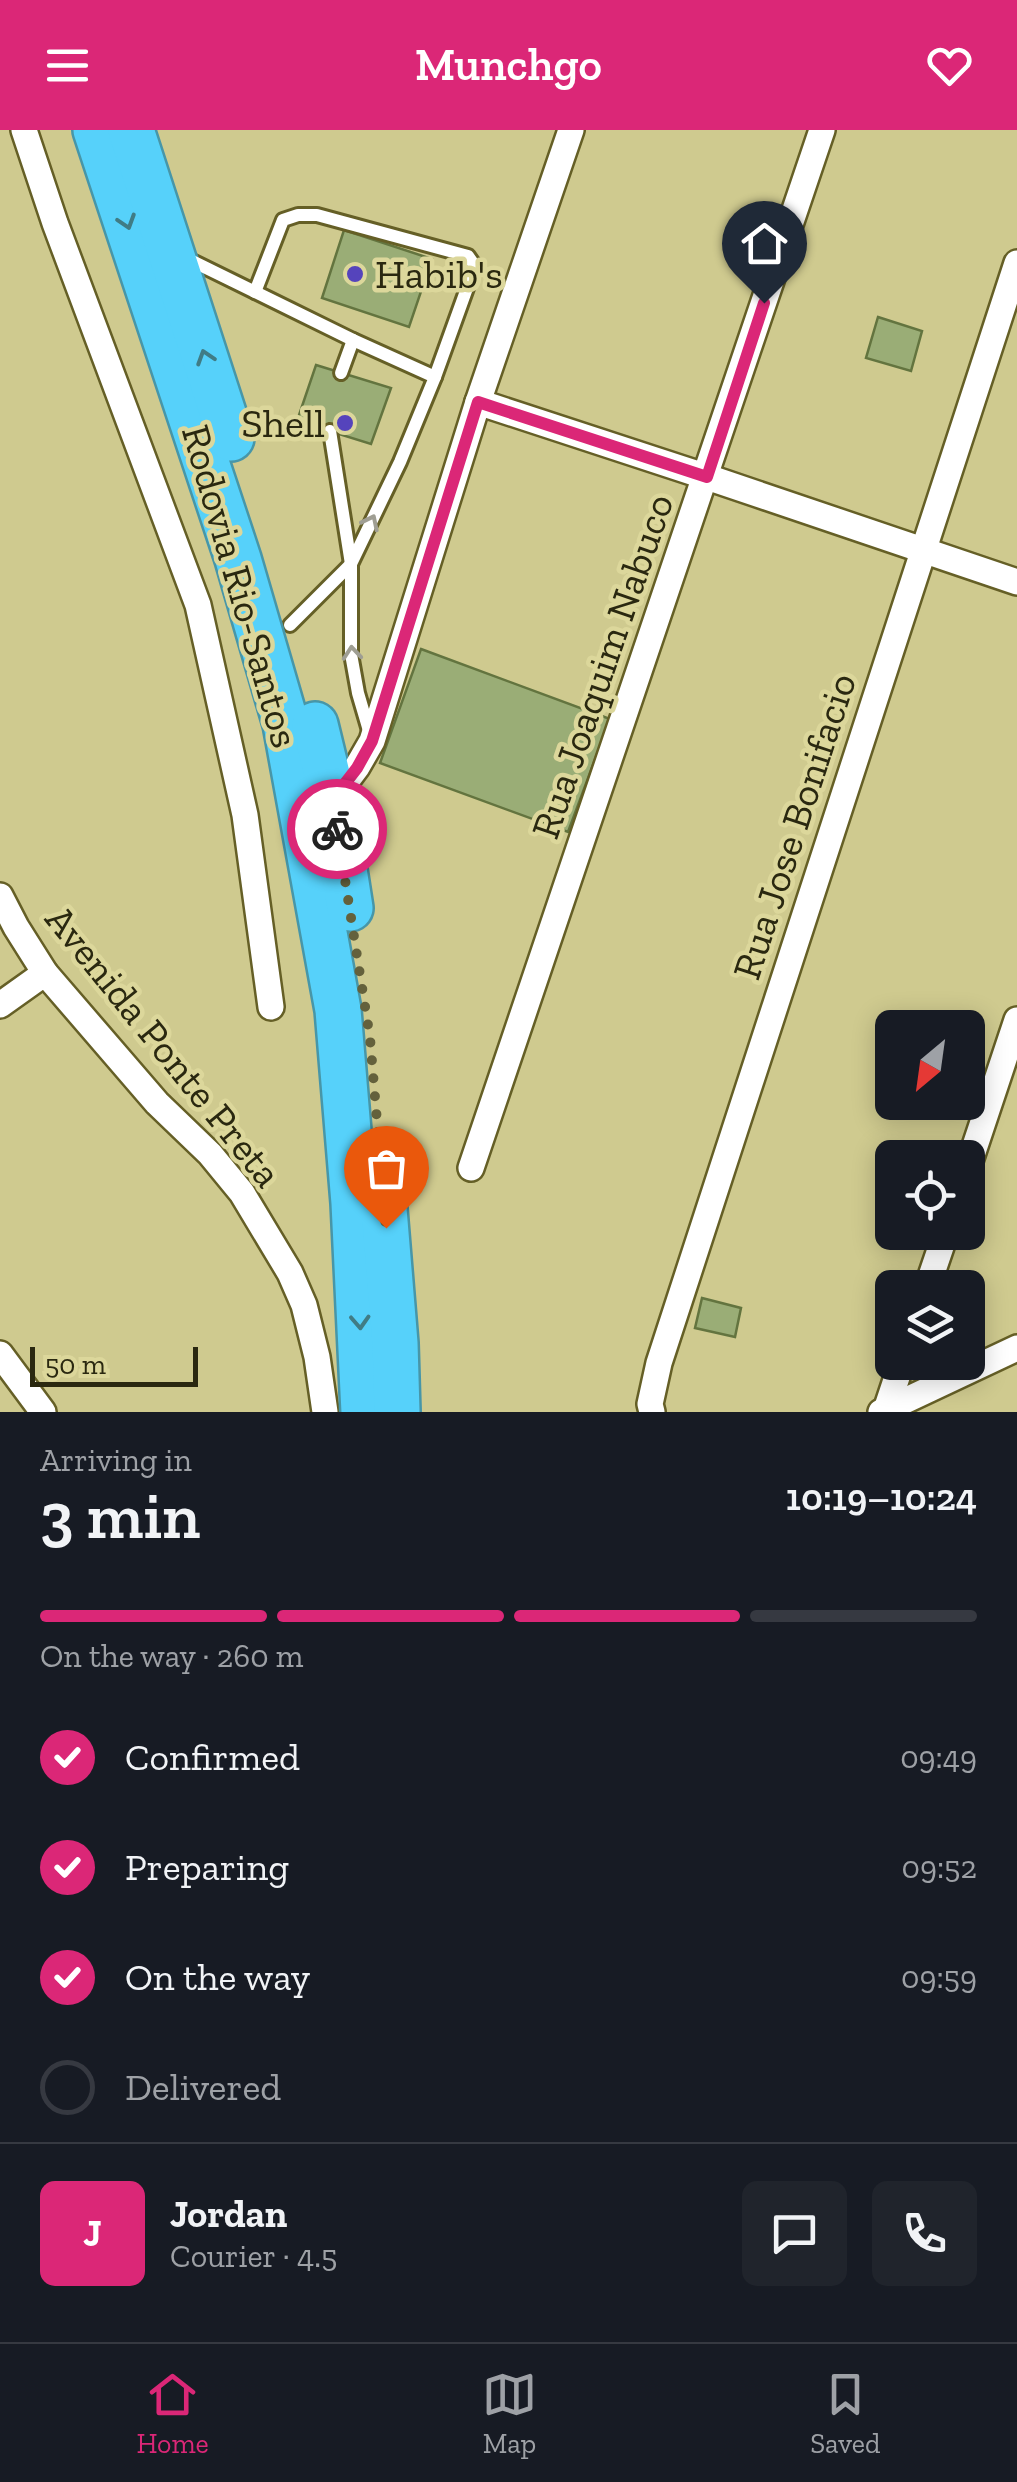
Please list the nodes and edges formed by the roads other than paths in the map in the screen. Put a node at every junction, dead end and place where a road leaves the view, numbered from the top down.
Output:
1 (24, 130) edge
2 (96, 130) edge
3 (131, 130) edge
4 (570, 130) edge
5 (822, 130) edge
6 (172, 252) junction
7 (1017, 264) edge
8 (255, 292) junction
9 (353, 340) junction
10 (341, 373) dead end
11 (435, 377) junction
12 (478, 402) junction
13 (330, 431) dead end
14 (707, 477) junction
15 (923, 550) junction
16 (351, 564) junction
17 (1017, 582) edge
18 (290, 625) junction
19 (372, 741) junction
20 (333, 799) junction
21 (0, 896) edge
22 (46, 973) junction
23 (0, 1005) edge
24 (271, 1007) dead end
25 (1017, 1020) edge
26 (977, 1140) edge
27 (470, 1168) dead end
28 (1017, 1348) edge
29 (0, 1354) edge
30 (895, 1380) edge
31 (884, 1411) edge
32 (43, 1412) edge
33 (325, 1412) edge
34 (364, 1412) edge
35 (397, 1412) edge
36 (652, 1412) edge

1 - 24 street
2 -> 34 highway, Rodovia Rio-Santos
3 - 6 highway, Rodovia Rio-Santos
4 - 12 street
5 - 14 street, Rua Joaquim Nabuco
6 - 8 lane
18 -> 6 highway, Rodovia Rio-Santos
7 - 15 street, Rua Jose Bonifacio
8 - 9 lane
8 - 11 lane
9 - 10 lane
9 - 11 lane
16 -> 11 lane
12 - 14 street
12 - 19 street
13 - 16 lane
14 - 15 street
14 - 27 street, Rua Joaquim Nabuco
15 - 17 street
15 - 36 street, Rua Jose Bonifacio
16 - 18 lane
19 -> 16 lane
18 - 20 highway, Rodovia Rio-Santos
19 - 20 street
20 - 35 highway, Rodovia Rio-Santos
21 - 22 street, Avenida Ponte Preta
22 - 23 street
22 - 33 street, Avenida Ponte Preta
25 - 26 street
28 - 31 street
29 - 32 street
30 - 31 street

